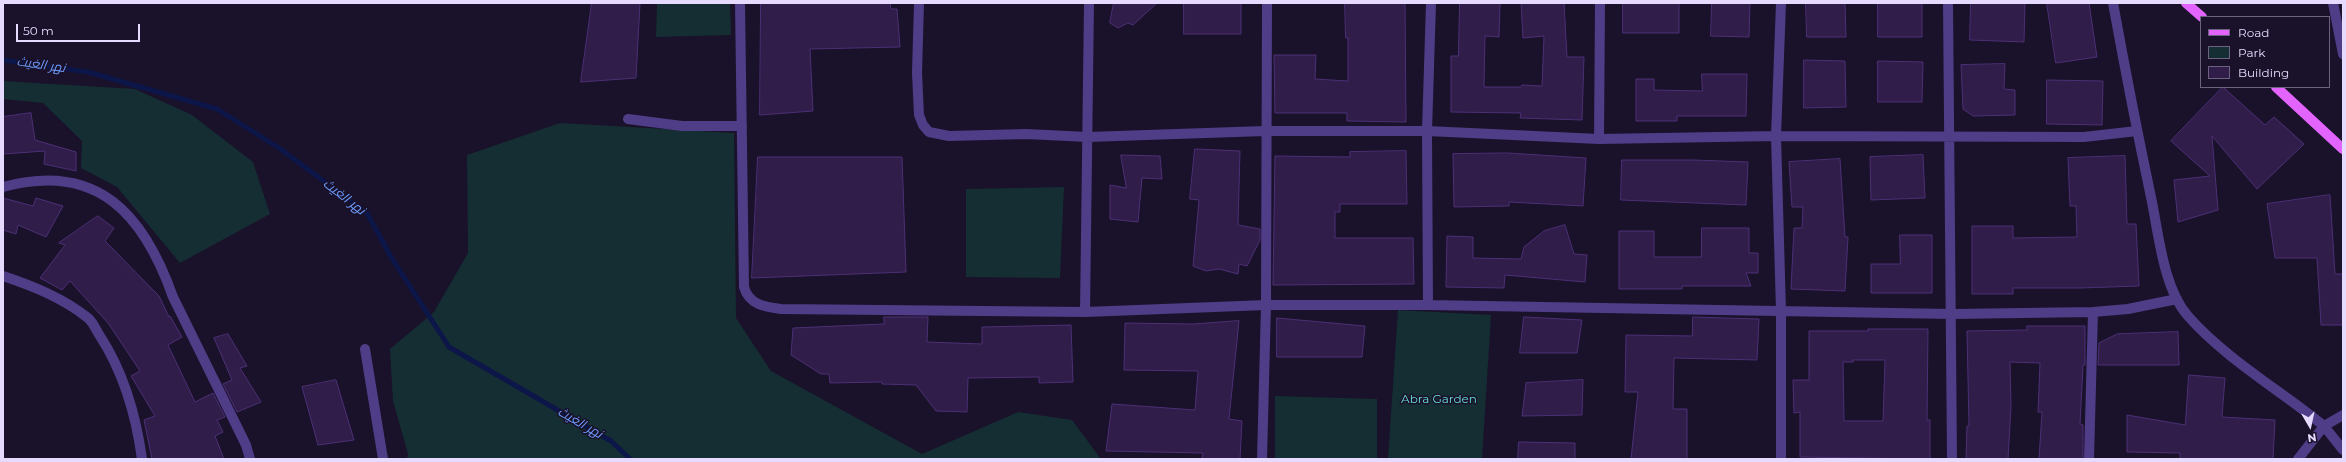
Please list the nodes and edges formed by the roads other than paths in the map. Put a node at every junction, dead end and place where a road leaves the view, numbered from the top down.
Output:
1 (740, 3) edge
2 (919, 3) edge
3 (1089, 3) edge
4 (1267, 3) edge
5 (1431, 3) edge
6 (1600, 3) edge
7 (1781, 3) edge
8 (1948, 3) edge
9 (2113, 3) edge
10 (2186, 3) edge
11 (2333, 3) edge
12 (2201, 16) edge
13 (2343, 54) edge
14 (2277, 88) edge
15 (628, 118) dead end
16 (742, 126) junction
17 (1265, 131) junction
18 (1427, 131) junction
19 (2137, 131) junction
20 (1776, 136) junction
21 (1088, 137) junction
22 (1951, 137) junction
23 (1599, 139) junction
24 (2343, 149) edge
25 (3, 187) edge
26 (3, 276) edge
27 (2177, 299) junction
28 (1266, 305) junction
29 (1428, 305) junction
30 (1781, 311) junction
31 (1086, 312) junction
32 (2093, 312) junction
33 (1952, 314) junction
34 (365, 349) dead end
35 (2343, 415) edge
36 (2324, 426) junction
37 (2343, 450) edge
38 (142, 459) edge
39 (250, 459) edge
40 (383, 459) edge
41 (1262, 459) edge
42 (1781, 459) edge
43 (1952, 459) edge
44 (2089, 459) edge
45 (2298, 459) edge

1 - 16 street
2 - 21 street
3 - 21 street
4 - 17 street
5 - 18 street
6 - 23 street
7 - 20 street
8 - 22 street
9 - 19 street
10 - 12 main road
11 - 13 street
14 - 24 main road
15 - 16 street
16 - 31 street
17 - 18 street
17 - 21 street
17 - 28 street
18 - 23 street
18 - 29 street
19 - 22 street
19 - 27 street
20 - 22 street
20 - 23 street
20 - 30 street
21 - 31 street
22 - 33 street
25 - 39 street
26 - 38 street
27 - 32 street
27 - 36 street
28 - 29 street
28 - 31 street
28 - 41 street
29 - 30 street
30 - 33 street
30 - 42 street
32 - 33 street
32 - 44 street
33 - 43 street
34 - 40 street
35 - 36 street
36 - 37 street
36 - 45 street

